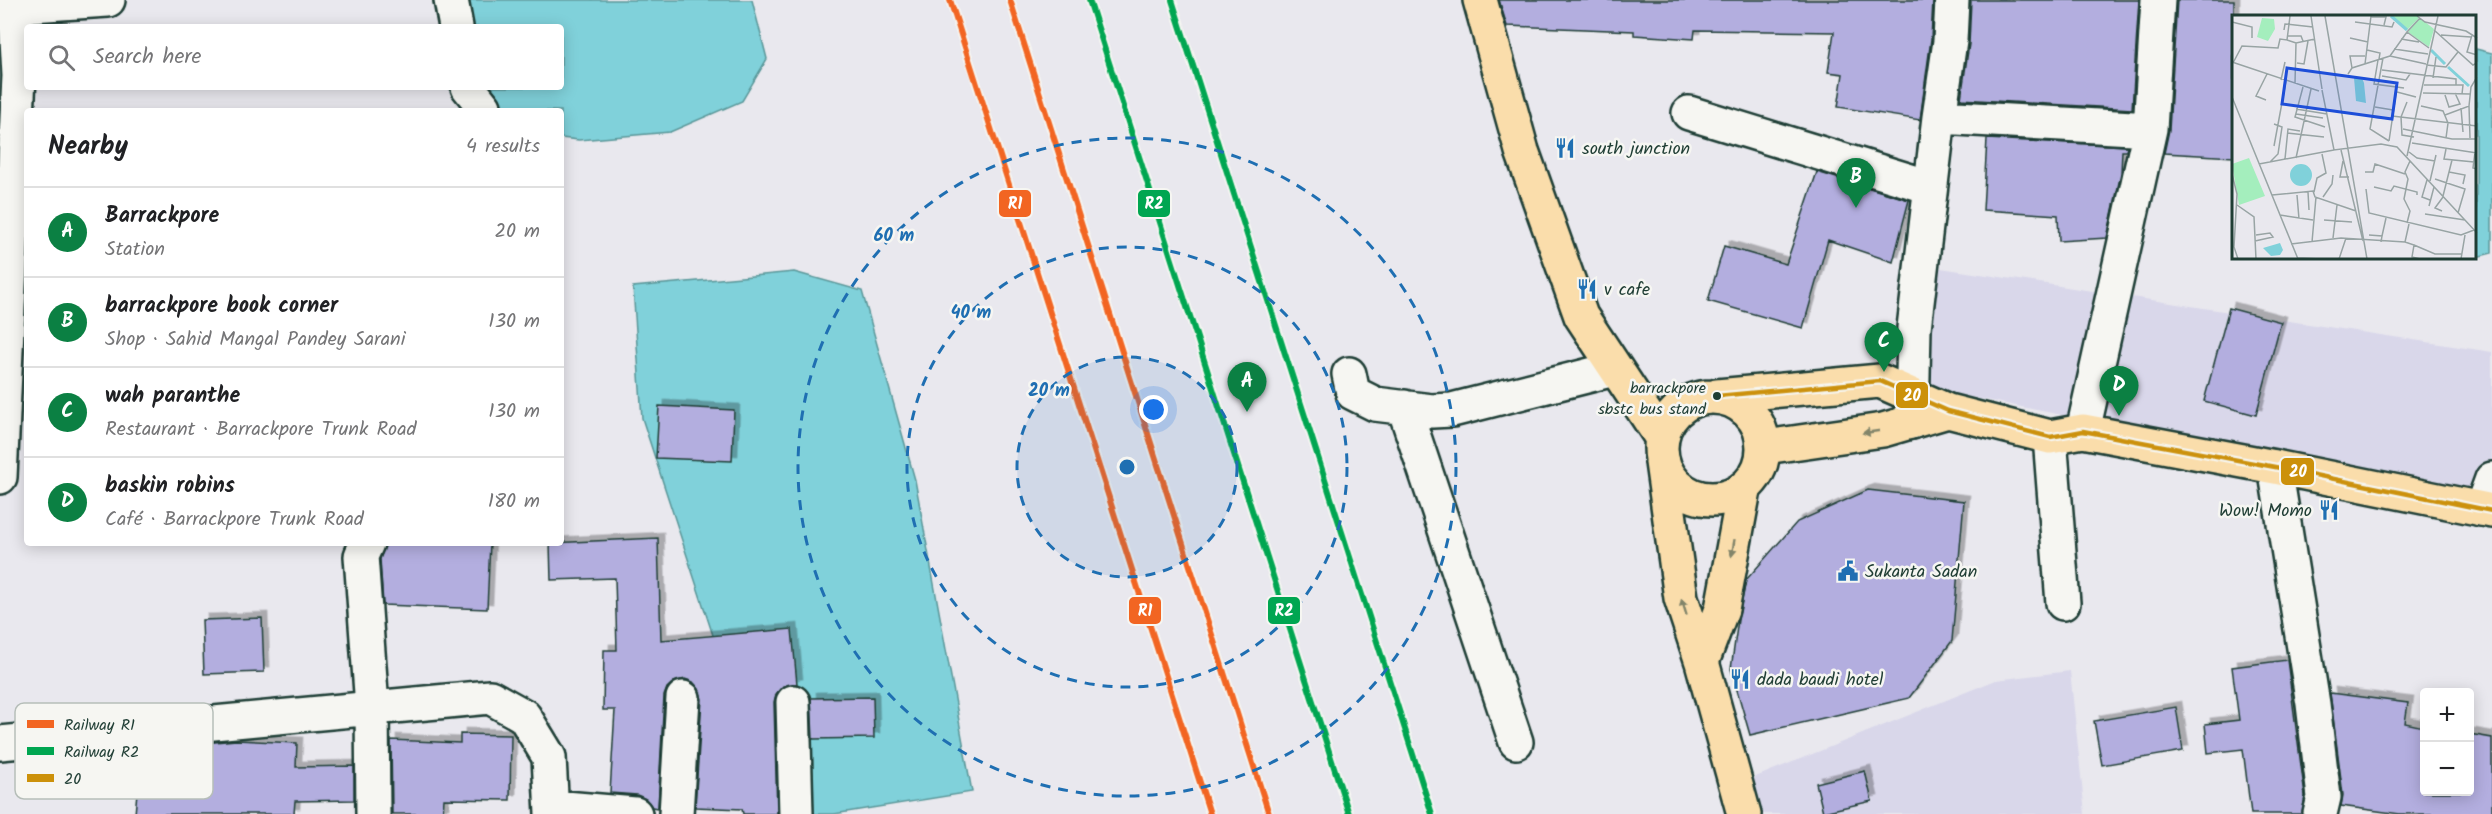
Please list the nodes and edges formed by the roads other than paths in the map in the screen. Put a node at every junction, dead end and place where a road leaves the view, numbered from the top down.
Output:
1 (108, 0) edge
2 (451, 0) edge
3 (1480, 0) edge
4 (1952, 0) edge
5 (2158, 0) edge
6 (15, 3) edge
7 (455, 24) edge
8 (10, 76) edge
9 (470, 90) edge
10 (484, 108) edge
11 (1689, 113) dead end
12 (1939, 117) junction
13 (2150, 129) junction
14 (1931, 181) junction
15 (20, 210) edge
16 (4, 326) edge
17 (1614, 369) junction
18 (1349, 374) dead end
19 (1717, 396) junction
20 (1404, 407) junction
21 (1913, 409) junction
22 (2083, 431) junction
23 (2050, 437) junction
24 (1765, 447) junction
25 (1661, 450) junction
26 (2276, 467) junction
27 (0, 477) edge
28 (2492, 479) edge
29 (1744, 490) junction
30 (2486, 510) edge
31 (366, 546) edge
32 (2063, 603) dead end
33 (1702, 662) junction
34 (683, 698) dead end
35 (793, 702) dead end
36 (372, 707) junction
37 (213, 722) edge
38 (15, 742) edge
39 (1516, 742) dead end
40 (0, 743) edge
41 (553, 810) edge
42 (373, 814) edge
43 (635, 814) edge
44 (676, 814) edge
45 (796, 814) edge
46 (1744, 814) edge
47 (2320, 814) edge

1 - 6 street
2 - 7 street
3 - 17 main road
4 - 12 street
5 - 13 street
6 - 8 street
8 - 15 street
9 - 10 street
11 - 14 street
12 - 13 street
12 - 14 street
13 - 22 street
14 - 21 street
15 - 16 street
16 - 27 street
17 - 20 street
17 - 25 main road
18 - 20 street
19 - 21 main road
19 - 24 main road
19 - 25 main road
20 - 39 street
21 - 23 main road
21 -> 24 main road
22 - 23 main road
22 - 26 main road
23 - 32 street
24 - 29 main road
25 - 29 main road
33 -> 25 main road
26 - 30 main road
26 - 47 street
28 - 30 street
29 -> 33 main road
31 - 36 street
33 - 46 main road
34 - 44 street
35 - 45 street
36 - 37 street
36 - 41 street
36 - 42 street
38 - 40 street
41 - 43 street

